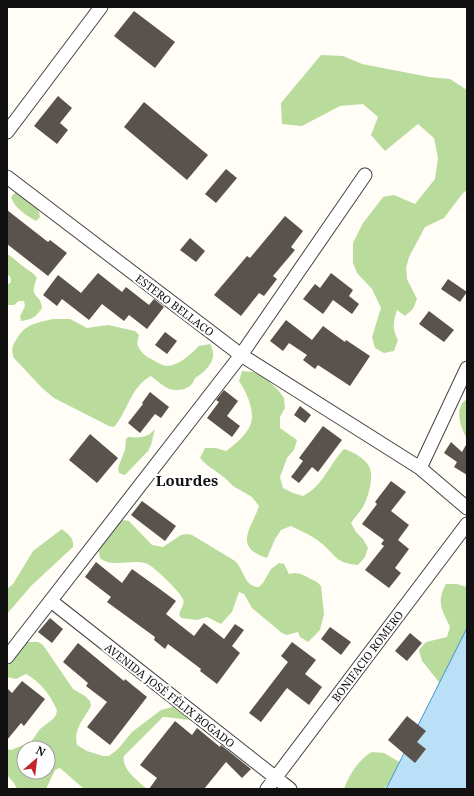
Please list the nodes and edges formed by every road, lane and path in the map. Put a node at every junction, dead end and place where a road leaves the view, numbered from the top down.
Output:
1 (101, 7) edge
2 (7, 132) edge
3 (365, 175) dead end
4 (7, 177) edge
5 (241, 355) junction
6 (467, 368) edge
7 (420, 468) junction
8 (467, 508) edge
9 (467, 524) edge
10 (51, 601) junction
11 (7, 657) edge
12 (275, 778) junction
13 (267, 789) edge
14 (290, 789) edge

1 - 2 street
3 - 5 street
4 - 5 street, ESTERO BELLACO
5 - 7 street, ESTERO BELLACO
5 - 10 street
6 - 7 street
7 - 8 street, ESTERO BELLACO
9 - 12 street, BONIFACIO ROMERO
10 - 11 street
10 - 12 street, AVENIDA JOSÉ FÉLIX BOGADO
12 - 13 street, BONIFACIO ROMERO
12 - 14 street, AVENIDA JOSÉ FÉLIX BOGADO

